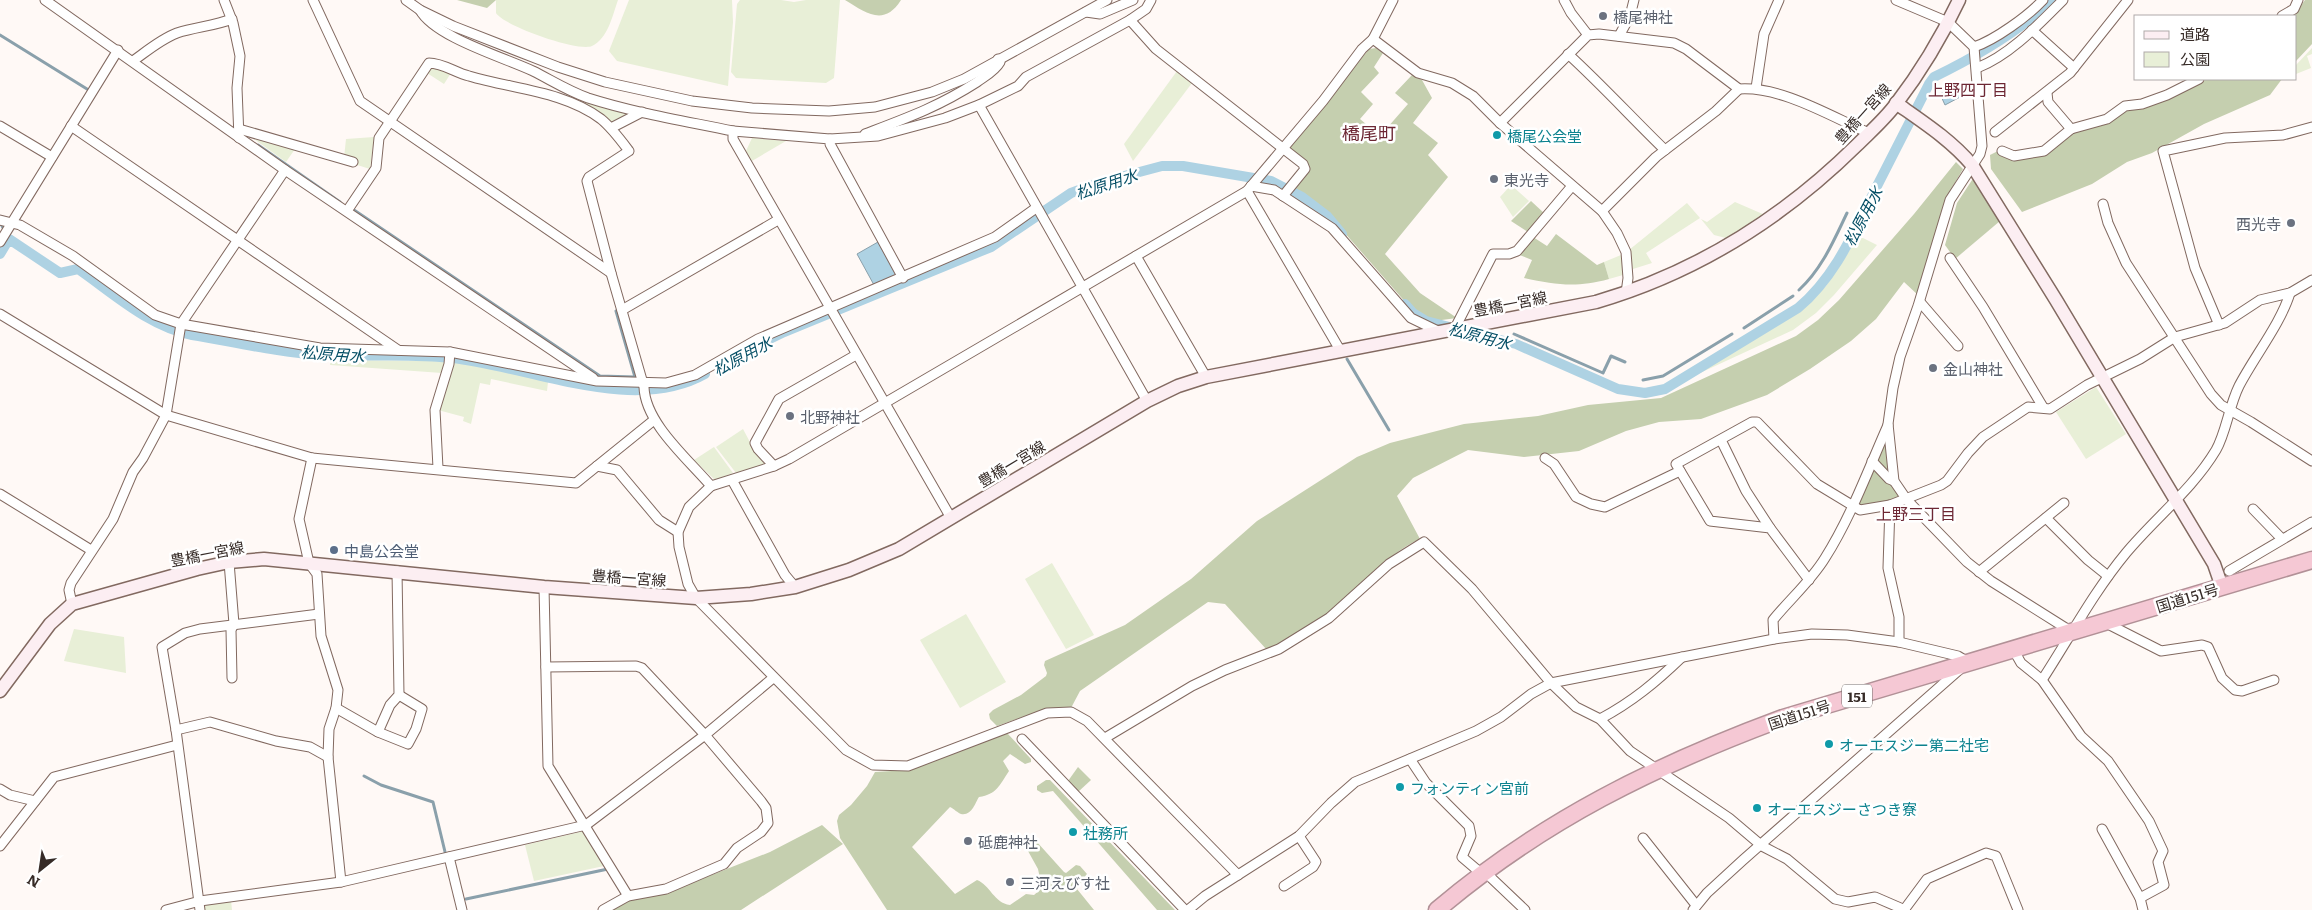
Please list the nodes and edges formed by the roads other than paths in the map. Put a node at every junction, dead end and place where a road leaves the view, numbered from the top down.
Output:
1 (45, 0) edge
2 (224, 0) edge
3 (313, 0) edge
4 (406, 0) edge
5 (1107, 0) edge
6 (1133, 0) edge
7 (1151, 0) edge
8 (1393, 0) edge
9 (1564, 0) edge
10 (1634, 0) edge
11 (1779, 0) edge
12 (1896, 0) edge
13 (1959, 0) edge
14 (2043, 0) edge
15 (2063, 0) edge
16 (2128, 0) edge
17 (2298, 0) edge
18 (420, 10) junction
19 (1086, 12) junction
20 (2284, 15) edge
21 (232, 19) junction
22 (1130, 20) junction
23 (1948, 22) junction
24 (2032, 30) junction
25 (1588, 34) junction
26 (1619, 36) junction
27 (1373, 39) junction
28 (118, 50) junction
29 (1568, 54) junction
30 (1976, 58) junction
31 (998, 60) junction
32 (133, 61) junction
33 (2074, 68) junction
34 (2197, 80) edge
35 (1756, 88) junction
36 (1739, 89) junction
37 (2047, 93) junction
38 (1896, 103) junction
39 (978, 105) junction
40 (642, 112) junction
41 (389, 123) junction
42 (1500, 123) junction
43 (0, 126) edge
44 (71, 126) junction
45 (2312, 127) edge
46 (611, 128) junction
47 (2071, 130) junction
48 (734, 131) junction
49 (1995, 132) dead end
50 (1869, 133) junction
51 (239, 134) junction
52 (858, 138) junction
53 (830, 139) junction
54 (1283, 148) junction
55 (1665, 150) junction
56 (2002, 151) dead end
57 (52, 157) junction
58 (353, 162) dead end
59 (1972, 165) junction
60 (285, 170) junction
61 (1572, 186) junction
62 (1249, 188) junction
63 (1283, 196) junction
64 (2103, 204) dead end
65 (1036, 208) junction
66 (347, 211) junction
67 (1602, 211) junction
68 (0, 220) edge
69 (778, 220) junction
70 (12, 222) junction
71 (238, 239) junction
72 (0, 242) edge
73 (1136, 256) junction
74 (1950, 258) dead end
75 (610, 273) junction
76 (903, 278) junction
77 (2312, 280) edge
78 (1083, 288) junction
79 (1626, 293) junction
80 (2290, 293) junction
81 (1920, 302) junction
82 (830, 309) junction
83 (622, 310) junction
84 (0, 314) edge
85 (181, 324) junction
86 (2219, 325) junction
87 (1454, 330) junction
88 (1440, 332) junction
89 (2175, 337) junction
90 (1958, 346) dead end
91 (398, 350) junction
92 (1340, 350) junction
93 (450, 352) junction
94 (856, 355) junction
95 (1206, 377) junction
96 (2102, 377) junction
97 (597, 381) junction
98 (644, 388) junction
99 (1147, 401) junction
100 (885, 402) junction
101 (2043, 407) junction
102 (2229, 410) junction
103 (166, 415) junction
104 (654, 420) junction
105 (1888, 424) junction
106 (1721, 440) junction
107 (312, 458) junction
108 (1545, 458) dead end
109 (1872, 461) junction
110 (2312, 461) edge
111 (598, 466) junction
112 (774, 466) junction
113 (438, 468) junction
114 (1680, 471) junction
115 (732, 480) junction
116 (1894, 481) junction
117 (711, 486) junction
118 (0, 494) edge
119 (1907, 500) junction
120 (2176, 501) junction
121 (2064, 503) dead end
122 (1890, 505) junction
123 (1852, 506) junction
124 (2253, 509) dead end
125 (951, 518) junction
126 (2046, 518) junction
127 (2312, 522) edge
128 (1770, 528) junction
129 (678, 532) junction
130 (2282, 540) junction
131 (91, 550) junction
132 (2312, 560) edge
133 (229, 562) junction
134 (309, 563) junction
135 (396, 570) junction
136 (2229, 571) dead end
137 (1979, 572) junction
138 (2108, 576) junction
139 (1809, 580) junction
140 (544, 587) junction
141 (795, 587) junction
142 (2222, 587) junction
143 (696, 598) junction
144 (72, 604) junction
145 (319, 614) junction
146 (2104, 622) junction
147 (234, 624) junction
148 (2072, 632) junction
149 (1774, 639) junction
150 (1899, 642) junction
151 (2013, 649) junction
152 (1683, 656) junction
153 (1968, 662) junction
154 (546, 668) junction
155 (4, 678) edge
156 (232, 678) dead end
157 (773, 678) junction
158 (2042, 680) junction
159 (2274, 680) dead end
160 (1551, 683) junction
161 (0, 691) edge
162 (399, 695) junction
163 (336, 708) junction
164 (1600, 719) junction
165 (176, 730) junction
166 (378, 732) junction
167 (704, 735) junction
168 (1104, 738) junction
169 (1022, 739) dead end
170 (178, 745) junction
171 (328, 757) junction
172 (1410, 759) junction
173 (1656, 770) junction
174 (0, 788) edge
175 (35, 801) junction
176 (586, 825) junction
177 (2102, 829) dead end
178 (1299, 836) junction
179 (1643, 838) dead end
180 (0, 846) edge
181 (1762, 846) junction
182 (449, 857) junction
183 (1484, 873) junction
184 (1238, 876) junction
185 (341, 882) junction
186 (1284, 886) dead end
187 (628, 896) junction
188 (2140, 898) junction
189 (200, 906) edge
190 (1694, 907) edge
191 (166, 910) edge
192 (462, 910) edge
193 (602, 910) edge
194 (1187, 910) edge
195 (1437, 910) edge
196 (1525, 910) edge
197 (1905, 910) edge
198 (2018, 910) edge
199 (2143, 910) edge

1 - 28 street
2 - 21 street
3 - 41 street
4 - 18 street
5 - 19 street
6 - 19 street
7 - 22 street
8 - 27 street
9 - 25 street
10 - 26 street
11 - 35 street
12 - 23 street
13 - 23 main road, 豊橋一宮線
14 - 30 street
15 - 24 street
16 - 33 street
17 - 20 street
18 - 31 street
18 - 40 street
19 - 31 street
21 - 32 street
21 - 51 street
22 - 39 street
22 - 54 street
23 - 30 street
23 - 38 main road, 豊橋一宮線
24 - 30 street
24 - 33 street
25 - 26 street
25 - 29 street
26 - 36 street
27 - 42 street
27 - 54 street
28 - 32 street
28 - 44 street
29 - 42 street
29 - 55 street
30 - 59 street
31 - 52 street
32 - 51 street
33 - 37 street
34 - 47 street
35 - 36 street
35 - 50 street
36 - 55 street
37 - 47 street
37 - 49 street
38 - 50 main road, 豊橋一宮線
38 - 59 main road
39 - 52 street
39 - 65 street
40 - 46 street
40 - 48 street
41 - 46 street
41 - 66 street
41 - 75 street
42 - 61 street
43 - 57 street
44 - 57 street
44 - 71 street
45 - 86 street
46 - 75 street
47 - 56 street
48 - 53 street
48 - 69 street
50 - 79 main road, 豊橋一宮線
51 - 58 street
51 - 60 street
52 - 53 street
53 - 76 street
54 - 62 street
54 - 63 street
55 - 67 street
57 - 70 street
59 - 81 street
59 - 96 main road
60 - 66 street
60 - 71 street
61 - 67 street
61 - 87 street
62 - 63 street
62 - 73 street
62 - 92 street
63 - 88 street
64 - 89 street
65 - 76 street
65 - 78 street
66 - 97 street
67 - 79 street
68 - 70 street
69 - 82 street
69 - 83 street
70 - 72 street
70 - 85 street
71 - 85 street
71 - 91 street
73 - 78 street
73 - 95 street
74 - 101 street
75 - 83 street
76 - 82 street
77 - 80 street
78 - 99 street
78 - 100 street
79 - 87 main road, 豊橋一宮線
80 - 86 street
80 - 102 street
81 - 90 street
81 - 105 street
82 - 94 street
82 - 98 street
83 - 98 street
84 - 103 street
85 - 91 street
85 - 103 street
86 - 89 street
87 - 88 main road, 豊橋一宮線
88 - 92 main road, 豊橋一宮線
89 - 96 street
89 - 102 street
91 - 93 street
92 - 95 main road, 豊橋一宮線
93 - 97 street
93 - 113 street
94 - 100 street
94 - 112 street
95 - 99 main road, 豊橋一宮線
96 - 101 street
96 - 120 main road
97 - 98 street
98 - 104 street
99 - 125 main road, 豊橋一宮線
100 - 112 street
100 - 125 street
101 - 119 street
102 - 110 street
102 - 120 street
103 - 107 street
103 - 131 street
104 - 111 street
104 - 117 street
105 - 109 street
105 - 116 street
106 - 114 street
106 - 123 street
106 - 128 street
107 - 113 street
107 - 134 street
108 - 114 street
109 - 116 street
109 - 123 street
111 - 113 street
111 - 129 street
112 - 115 street
114 - 128 street
115 - 117 street
115 - 141 street
116 - 119 street
117 - 129 street
118 - 131 street
119 - 122 street
119 - 137 street
120 - 138 street
120 - 142 main road
121 - 126 street
122 - 123 street
122 - 150 street
123 - 139 street
124 - 130 street
125 - 141 main road, 豊橋一宮線
126 - 137 street
126 - 138 street
127 - 130 street
128 - 139 street
129 - 143 street
130 - 136 street
131 - 144 street
132 - 142 highway, 国道151号 / 151
133 - 134 main road, 豊橋一宮線
133 - 144 main road, 豊橋一宮線
133 - 147 street
134 - 135 main road, 豊橋一宮線
134 - 145 street
135 - 140 main road, 豊橋一宮線
135 - 162 street
137 - 148 street
138 - 148 street
139 - 149 street
140 - 143 main road, 豊橋一宮線
140 - 154 street
141 - 143 main road, 豊橋一宮線
142 - 146 highway, 国道151号 / 151
143 - 157 street
144 - 155 main road, 豊橋一宮線
145 - 147 street
145 - 163 street
146 - 148 highway, 国道151号 / 151
146 - 159 street
147 - 156 street
147 - 165 street
148 - 151 highway, 国道151号 / 151
148 - 158 street
149 - 150 street
149 - 152 street
150 - 153 street
151 - 153 highway, 国道151号 / 151
151 - 158 street
152 - 160 street
152 - 164 street
153 - 173 highway, 国道151号 / 151
153 - 181 street
154 - 167 street
154 - 176 street
155 - 161 main road, 豊橋一宮線
157 - 167 street
157 - 168 street
158 - 188 street
160 - 164 street
160 - 168 street
160 - 172 street
162 - 166 street
162 - 166 street
163 - 166 street
163 - 171 street
164 - 173 street
165 - 170 street
165 - 171 street
167 - 176 street
167 - 187 street
168 - 184 street
169 - 194 street
170 - 175 street
170 - 189 street
171 - 185 street
172 - 178 street
172 - 183 street
173 - 181 street
173 - 183 highway, 国道151号 / 151
174 - 175 street
175 - 180 street
176 - 182 street
176 - 187 street
177 - 188 street
178 - 184 street
178 - 186 street
179 - 190 street
181 - 190 street
181 - 197 street
182 - 185 street
182 - 192 street
183 - 195 highway, 国道151号 / 151
183 - 196 street
184 - 194 street
185 - 189 street
187 - 193 street
188 - 199 street
189 - 191 street
197 - 198 street

